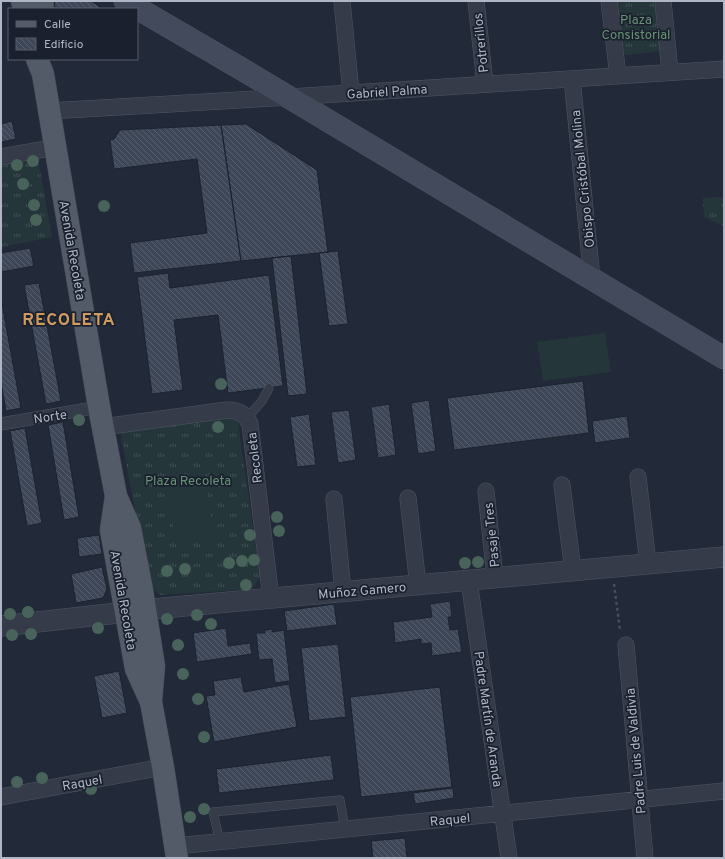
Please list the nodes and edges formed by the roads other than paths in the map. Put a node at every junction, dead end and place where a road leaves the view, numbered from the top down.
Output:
1 (125, 1) edge
2 (342, 1) edge
3 (476, 1) edge
4 (609, 1) edge
5 (663, 1) edge
6 (137, 8) edge
7 (138, 9) edge
8 (42, 64) edge
9 (724, 69) edge
10 (670, 72) junction
11 (618, 76) junction
12 (572, 79) junction
13 (484, 84) junction
14 (351, 93) junction
15 (290, 97) junction
16 (49, 111) junction
17 (56, 147) junction
18 (1, 157) edge
19 (592, 279) junction
20 (724, 358) edge
21 (269, 388) dead end
22 (101, 417) junction
23 (246, 418) junction
24 (1, 424) edge
25 (638, 477) dead end
26 (562, 485) dead end
27 (486, 491) dead end
28 (408, 498) dead end
29 (334, 499) dead end
30 (724, 557) edge
31 (648, 564) junction
32 (573, 571) junction
33 (495, 578) junction
34 (469, 581) junction
35 (418, 585) junction
36 (343, 592) junction
37 (271, 599) junction
38 (136, 612) junction
39 (1, 626) edge
40 (626, 645) road end
41 (163, 767) junction
42 (724, 791) edge
43 (1, 797) edge
44 (640, 800) junction
45 (502, 814) junction
46 (345, 829) junction
47 (220, 842) junction
48 (176, 852) edge
49 (508, 858) edge
50 (645, 858) edge

1 - 6 main road
2 - 14 street
3 - 13 street, Potrerillos
4 - 11 street
5 - 10 street
7 - 15 main road
8 - 16 main road, Avenida Recoleta
9 - 10 street, Gabriel Palma
10 - 11 street, Gabriel Palma
11 - 12 street, Gabriel Palma
12 - 13 street, Gabriel Palma
12 - 19 street, Obispo Cristóbal Molina
13 - 14 street, Gabriel Palma
14 - 15 street, Gabriel Palma
15 - 16 street, Gabriel Palma
15 - 19 main road
16 - 17 main road, Avenida Recoleta
17 - 18 street
17 - 22 main road, Avenida Recoleta
19 - 20 main road
21 - 23 lane
22 - 23 street, Recoleta
22 - 24 street, Norte
22 - 38 main road, Avenida Recoleta
23 - 37 street, Recoleta
25 - 31 street
26 - 32 street
27 - 33 street, Pasaje Tres
28 - 35 street
29 - 36 street
30 - 31 street, Muñoz Gamero
31 - 32 street, Muñoz Gamero
32 - 33 street, Muñoz Gamero
33 - 34 street, Muñoz Gamero
34 - 35 street, Muñoz Gamero
34 - 45 street, Padre Martín de Aranda
35 - 36 street, Muñoz Gamero
36 - 37 street, Muñoz Gamero
37 - 38 street, Muñoz Gamero
38 - 39 street, Muñoz Gamero
38 - 41 main road, Avenida Recoleta
40 - 44 street, Padre Luis de Valdivia
41 - 43 street, Raquel
41 - 48 main road, Avenida Recoleta
42 - 44 street, Raquel
44 - 45 street, Raquel
44 - 50 street, Padre Luis de Valdivia
45 - 46 street, Raquel
45 - 49 street, Padre Martín de Aranda
46 - 47 street, Raquel
46 - 47 lane
47 - 48 street, Raquel

